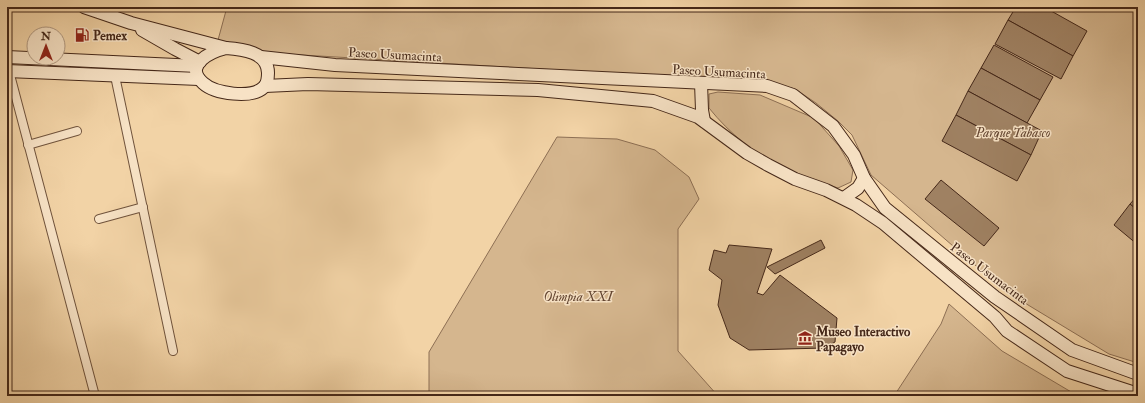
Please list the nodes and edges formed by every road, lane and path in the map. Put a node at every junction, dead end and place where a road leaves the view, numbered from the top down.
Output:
1 (84, 7) edge
2 (131, 23) junction
3 (226, 48) junction
4 (7, 57) edge
5 (262, 57) junction
6 (199, 64) junction
7 (8, 71) edge
8 (115, 76) junction
9 (200, 80) junction
10 (701, 83) junction
11 (265, 86) junction
12 (704, 121) junction
13 (77, 131) dead end
14 (28, 145) junction
15 (864, 178) junction
16 (844, 198) junction
17 (143, 207) junction
18 (99, 218) dead end
19 (173, 351) dead end
20 (1138, 374) edge
21 (1138, 394) edge
22 (95, 396) edge

1 - 2 main road
2 - 3 main road
2 - 6 main road
3 - 5 main road
3 - 6 main road
4 - 6 main road
5 - 10 main road, Paseo Usumacinta
5 - 11 main road
6 - 9 main road
7 - 8 main road
7 - 14 street
8 - 9 main road
8 - 17 street
9 - 11 main road
10 - 12 main road
10 - 15 main road, Paseo Usumacinta
11 - 12 main road
12 - 16 main road
13 - 14 street
14 - 22 street
15 - 16 main road
15 - 20 main road, Paseo Usumacinta
16 - 21 main road
17 - 18 street
17 - 19 street

